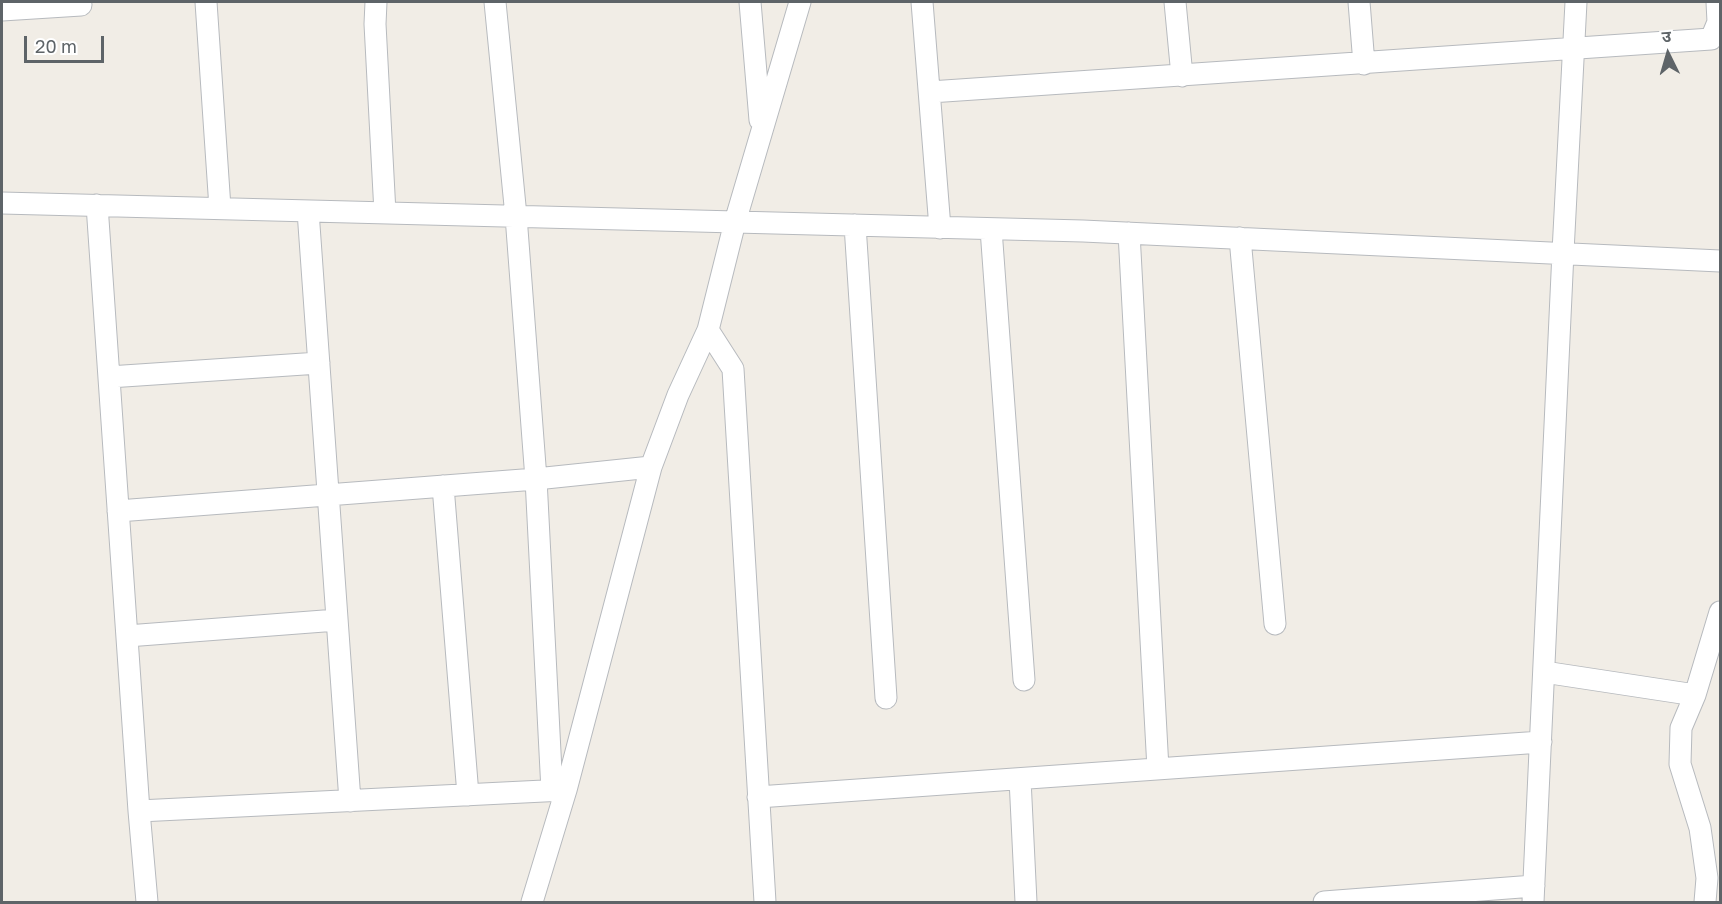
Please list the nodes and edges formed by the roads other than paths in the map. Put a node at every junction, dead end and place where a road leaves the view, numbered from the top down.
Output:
1 (206, 2) edge
2 (376, 2) edge
3 (495, 2) edge
4 (750, 2) edge
5 (800, 2) edge
6 (922, 2) edge
7 (1175, 2) edge
8 (1359, 2) edge
9 (1576, 2) edge
10 (1717, 2) edge
11 (81, 5) dead end
12 (2, 10) edge
13 (1574, 50) junction
14 (1364, 64) junction
15 (1182, 76) junction
16 (930, 92) junction
17 (761, 132) junction
18 (2, 202) edge
19 (97, 205) junction
20 (220, 208) junction
21 (308, 211) junction
22 (385, 213) junction
23 (516, 216) junction
24 (735, 222) junction
25 (855, 225) junction
26 (940, 228) junction
27 (991, 229) junction
28 (1128, 233) junction
29 (1240, 238) junction
30 (1563, 252) junction
31 (1720, 261) edge
32 (708, 330) junction
33 (319, 363) junction
34 (109, 377) junction
35 (651, 468) junction
36 (536, 479) junction
37 (443, 486) junction
38 (328, 494) junction
39 (118, 511) junction
40 (1720, 612) edge
41 (337, 620) junction
42 (1275, 624) dead end
43 (127, 636) junction
44 (1544, 672) junction
45 (1024, 680) dead end
46 (1695, 694) junction
47 (886, 698) dead end
48 (1541, 742) junction
49 (1158, 769) junction
50 (1020, 779) junction
51 (559, 790) junction
52 (468, 795) junction
53 (758, 797) junction
54 (350, 801) junction
55 (139, 811) junction
56 (1534, 894) edge
57 (147, 903) edge
58 (532, 903) edge
59 (765, 903) edge
60 (1026, 903) edge
61 (1324, 903) edge
62 (1705, 903) edge

1 - 20 street
2 - 22 street
3 - 23 street
4 - 17 street
5 - 17 street
6 - 16 street
7 - 15 street
8 - 14 street
9 - 13 street
10 - 13 street
11 - 12 street
13 - 14 street
13 - 30 street
14 - 15 street
15 - 16 street
16 - 26 street
17 - 24 street
18 - 19 street
19 - 20 street
19 - 34 street
20 - 21 street
21 - 22 street
21 - 33 street
22 - 23 street
23 - 24 street
23 - 36 street
24 - 25 street
24 - 32 street
25 - 26 street
25 - 47 street
26 - 27 street
27 - 28 street
27 - 45 street
28 - 29 street
28 - 49 street
29 - 30 street
29 - 42 street
30 - 31 street
30 - 44 street
32 - 35 street
32 - 53 street
33 - 34 street
33 - 38 street
34 - 39 street
35 - 36 street
35 - 51 street
36 - 37 street
36 - 51 street
37 - 38 street
37 - 52 street
38 - 39 street
38 - 41 street
39 - 43 street
40 - 46 street
41 - 43 street
41 - 54 street
43 - 55 street
44 - 46 street
44 - 48 street
46 - 62 street
48 - 49 street
48 - 56 street
49 - 50 street
50 - 53 street
50 - 60 street
51 - 52 street
51 - 58 street
52 - 54 street
53 - 59 street
54 - 55 street
55 - 57 street
56 - 61 street

